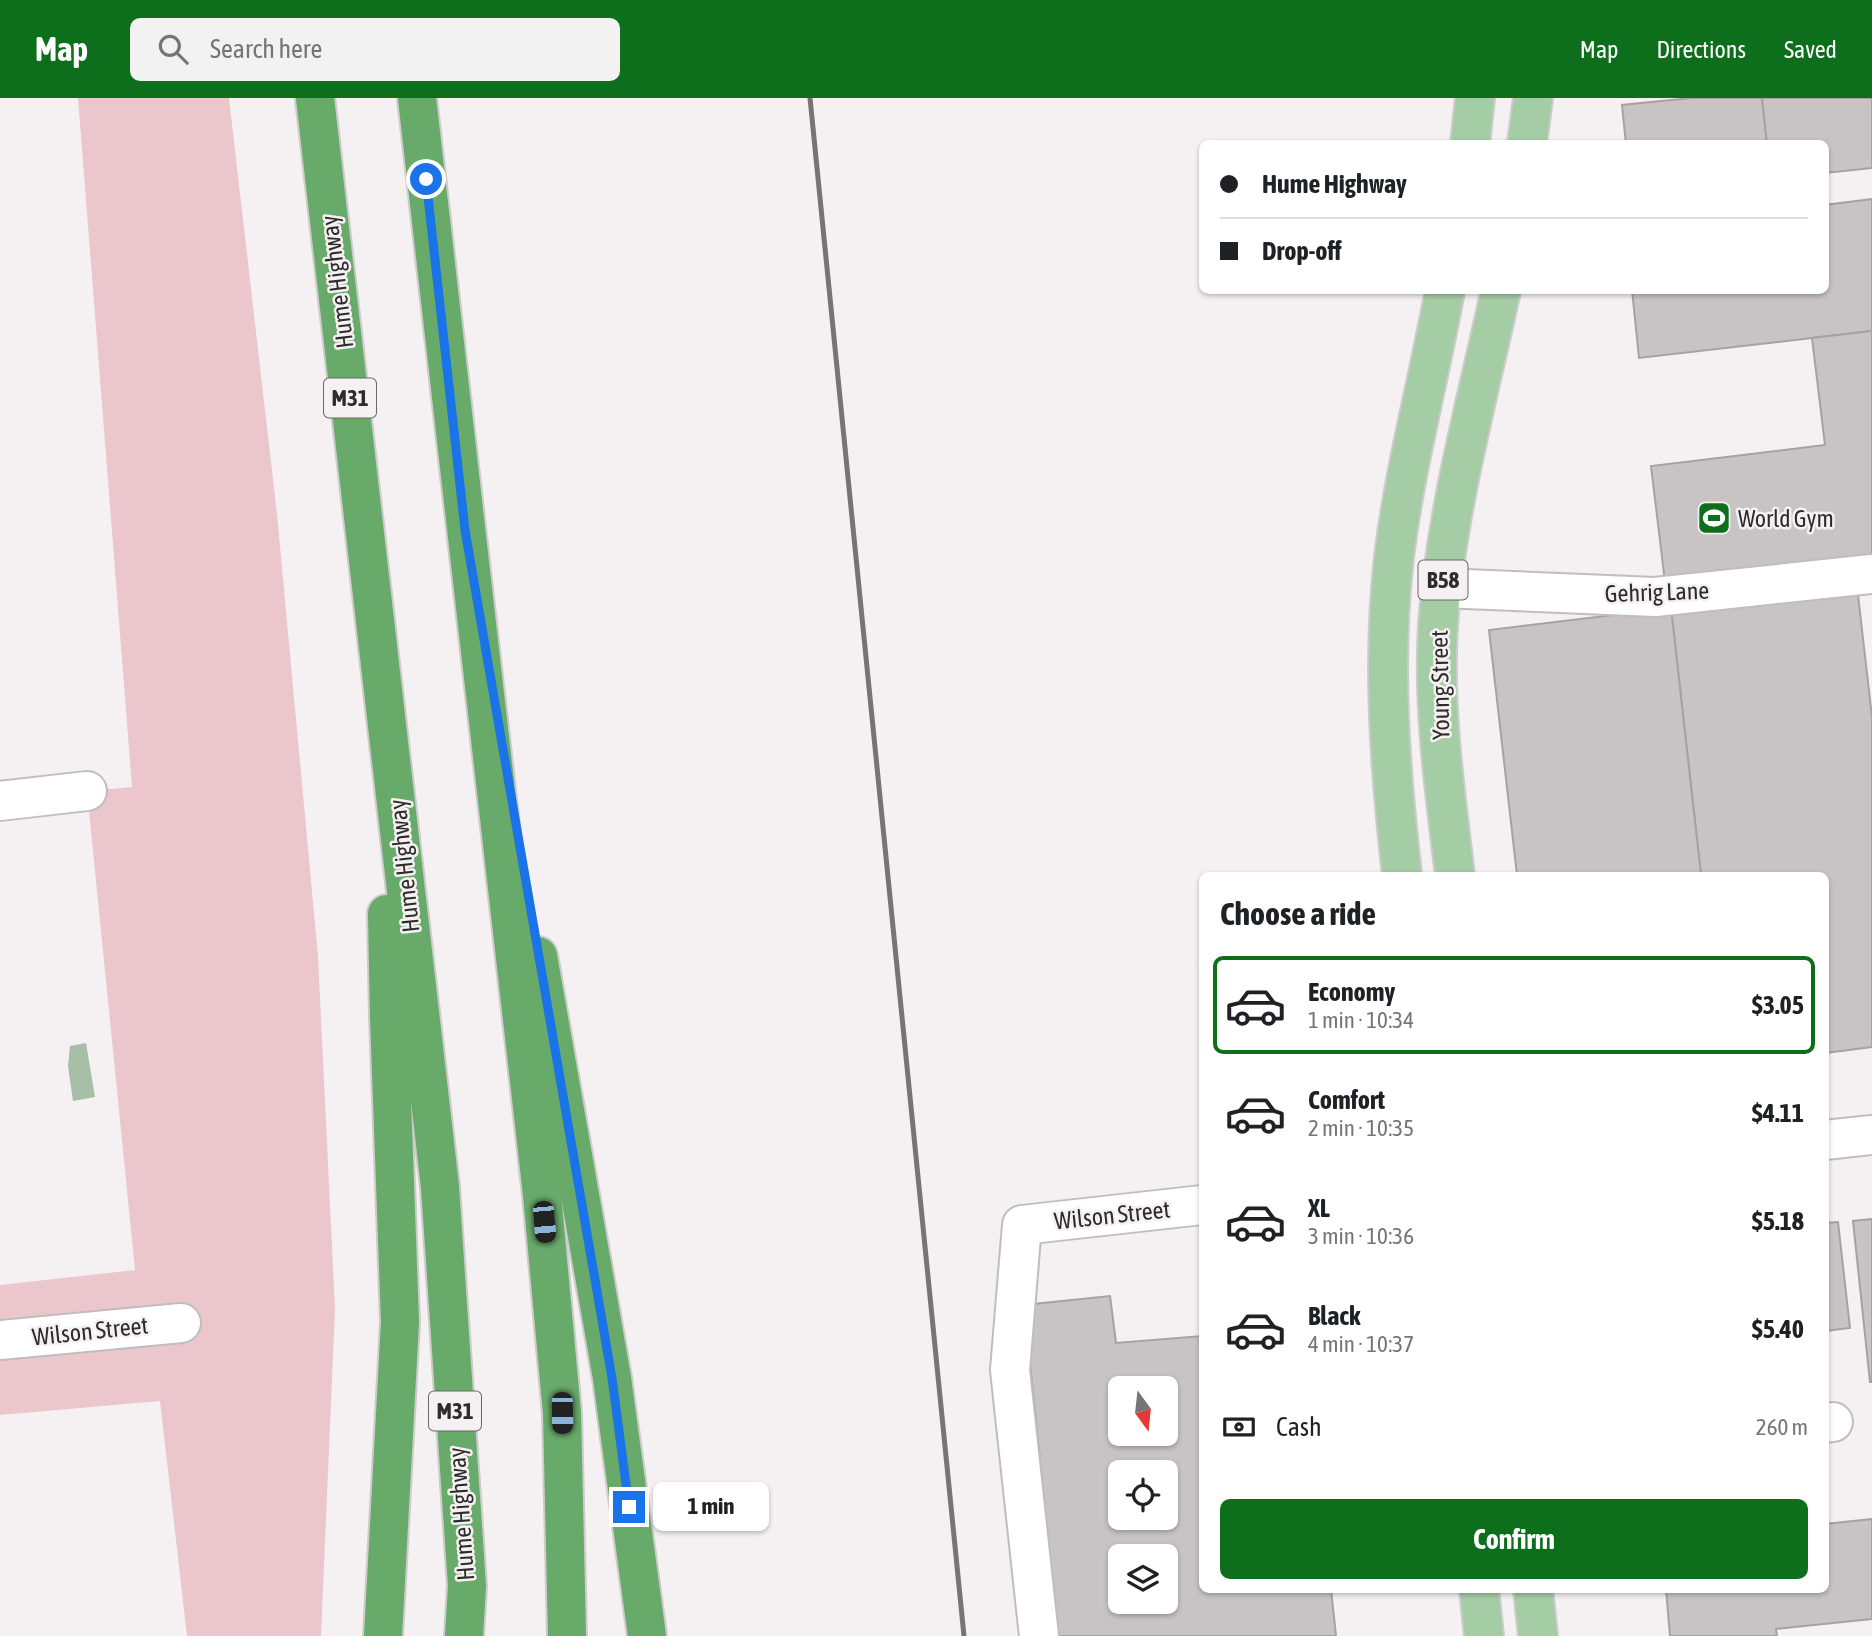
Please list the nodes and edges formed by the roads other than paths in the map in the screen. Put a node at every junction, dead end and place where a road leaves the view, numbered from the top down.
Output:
1 (315, 98) edge
2 (417, 98) edge
3 (1475, 98) edge
4 (1533, 98) edge
5 (1470, 140) edge
6 (1528, 140) edge
7 (1445, 294) edge
8 (1500, 294) edge
9 (465, 530) junction
10 (1872, 574) edge
11 (1442, 588) junction
12 (385, 698) junction
13 (87, 791) dead end
14 (0, 801) edge
15 (1402, 872) edge
16 (1455, 872) edge
17 (1872, 1135) edge
18 (1829, 1140) edge
19 (1199, 1205) edge
20 (181, 1322) dead end
21 (0, 1340) edge
22 (1479, 1593) edge
23 (1533, 1593) edge
24 (383, 1636) edge
25 (464, 1636) edge
26 (566, 1636) edge
27 (647, 1636) edge
28 (1039, 1636) edge
29 (1484, 1636) edge
30 (1538, 1636) edge

1 - 12 highway, Hume Highway / M31
2 - 9 highway
3 - 5 main road
4 - 6 main road
7 - 15 main road, Young Street / B58
8 - 11 main road, Young Street / B58
9 - 26 highway
9 - 27 highway
10 - 11 street, Gehrig Lane
11 - 16 main road, Young Street / B58
12 - 24 highway
12 - 25 highway, Hume Highway / M31
13 - 14 street
17 - 18 street
19 - 28 street, Wilson Street
20 - 21 street, Wilson Street
22 - 29 main road
23 - 30 main road

